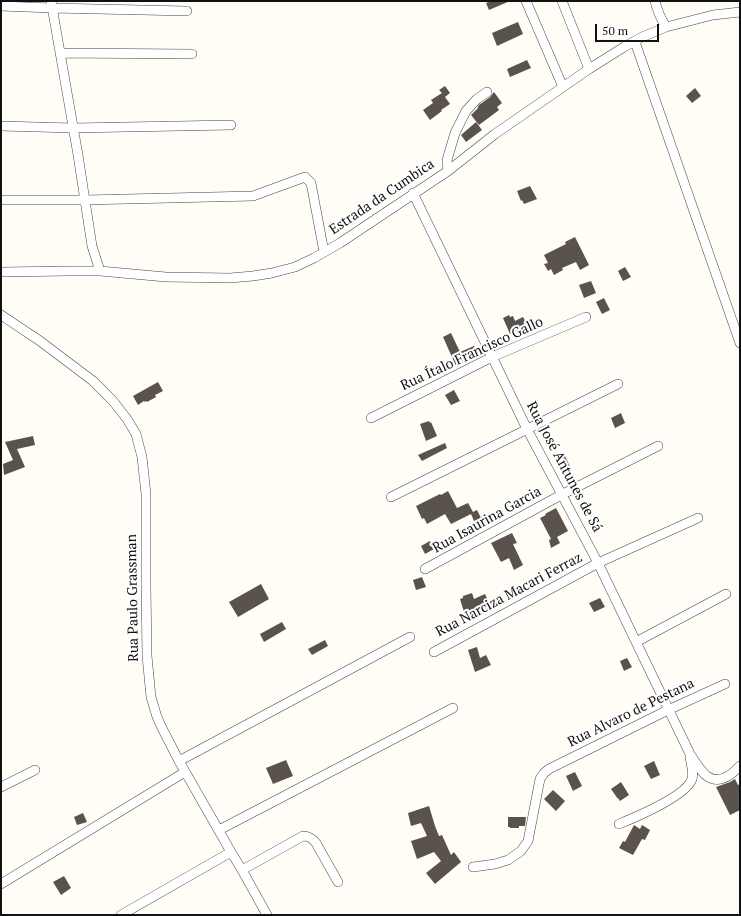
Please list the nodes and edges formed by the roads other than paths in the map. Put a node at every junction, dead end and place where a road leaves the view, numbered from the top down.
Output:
1 (526, 1) edge
2 (562, 1) edge
3 (655, 1) edge
4 (52, 5) edge
5 (1, 6) edge
6 (188, 11) dead end
7 (740, 12) edge
8 (666, 27) junction
9 (634, 42) junction
10 (60, 53) junction
11 (192, 54) dead end
12 (588, 70) junction
13 (563, 87) junction
14 (487, 92) dead end
15 (231, 125) dead end
16 (1, 126) edge
17 (73, 128) junction
18 (448, 171) junction
19 (413, 194) junction
20 (1, 200) edge
21 (85, 200) junction
22 (324, 252) junction
23 (1, 272) edge
24 (100, 272) junction
25 (1, 315) edge
26 (586, 317) dead end
27 (740, 343) edge
28 (492, 357) junction
29 (618, 384) dead end
30 (371, 418) dead end
31 (527, 429) junction
32 (658, 446) dead end
33 (561, 495) junction
34 (391, 497) dead end
35 (698, 518) dead end
36 (598, 563) junction
37 (425, 569) dead end
38 (726, 594) dead end
39 (410, 637) dead end
40 (636, 642) junction
41 (434, 652) dead end
42 (725, 684) dead end
43 (453, 708) dead end
44 (668, 710) junction
45 (690, 754) junction
46 (179, 761) junction
47 (740, 766) edge
48 (35, 770) dead end
49 (185, 772) junction
50 (1, 787) edge
51 (619, 824) dead end
52 (218, 830) junction
53 (231, 852) junction
54 (473, 867) dead end
55 (242, 870) junction
56 (338, 882) dead end
57 (1, 884) edge
58 (265, 914) edge
59 (121, 915) edge

1 - 13 street
2 - 12 street
3 - 8 street
4 - 5 street
4 - 6 street
4 - 10 street
7 - 8 street, Estrada da Cumbica
8 - 9 street, Estrada da Cumbica
9 - 12 street, Estrada da Cumbica
9 - 27 street
10 - 11 street
10 - 17 street
12 - 13 street, Estrada da Cumbica
13 - 18 street, Estrada da Cumbica
14 - 18 street
15 - 17 street
16 - 17 street
17 - 21 street
18 - 19 street, Estrada da Cumbica
19 - 22 street, Estrada da Cumbica
19 - 28 street, Rua José Antunes de Sá
20 - 21 street
21 - 22 street
21 - 24 street
22 - 24 street, Estrada da Cumbica
23 - 24 street, Estrada da Cumbica
25 - 46 street, Rua Paulo Grassman
26 - 28 street, Rua Ítalo Francisco Gallo
28 - 30 street, Rua Ítalo Francisco Gallo
28 - 31 street, Rua José Antunes de Sá
29 - 31 street
31 - 33 street, Rua José Antunes de Sá
31 - 34 street
32 - 33 street, Rua Isaurina Garcia
33 - 36 street, Rua José Antunes de Sá
33 - 37 street, Rua Isaurina Garcia
35 - 36 street, Rua Narciza Macari Ferraz
36 - 40 street, Rua José Antunes de Sá
36 - 41 street, Rua Narciza Macari Ferraz
38 - 40 street
39 - 46 street
40 - 44 street, Rua José Antunes de Sá
42 - 44 street, Rua Alvaro de Pestana
43 - 52 street
44 - 45 street, Rua José Antunes de Sá
44 - 54 street, Rua Alvaro de Pestana
45 - 47 street
45 - 51 street
46 - 49 street, Rua Paulo Grassman
48 - 50 street
49 - 52 street, Rua Paulo Grassman
49 - 57 street
52 - 53 street, Rua Paulo Grassman
53 - 55 street, Rua Paulo Grassman
53 - 59 street
55 - 56 street
55 - 58 street, Rua Paulo Grassman

